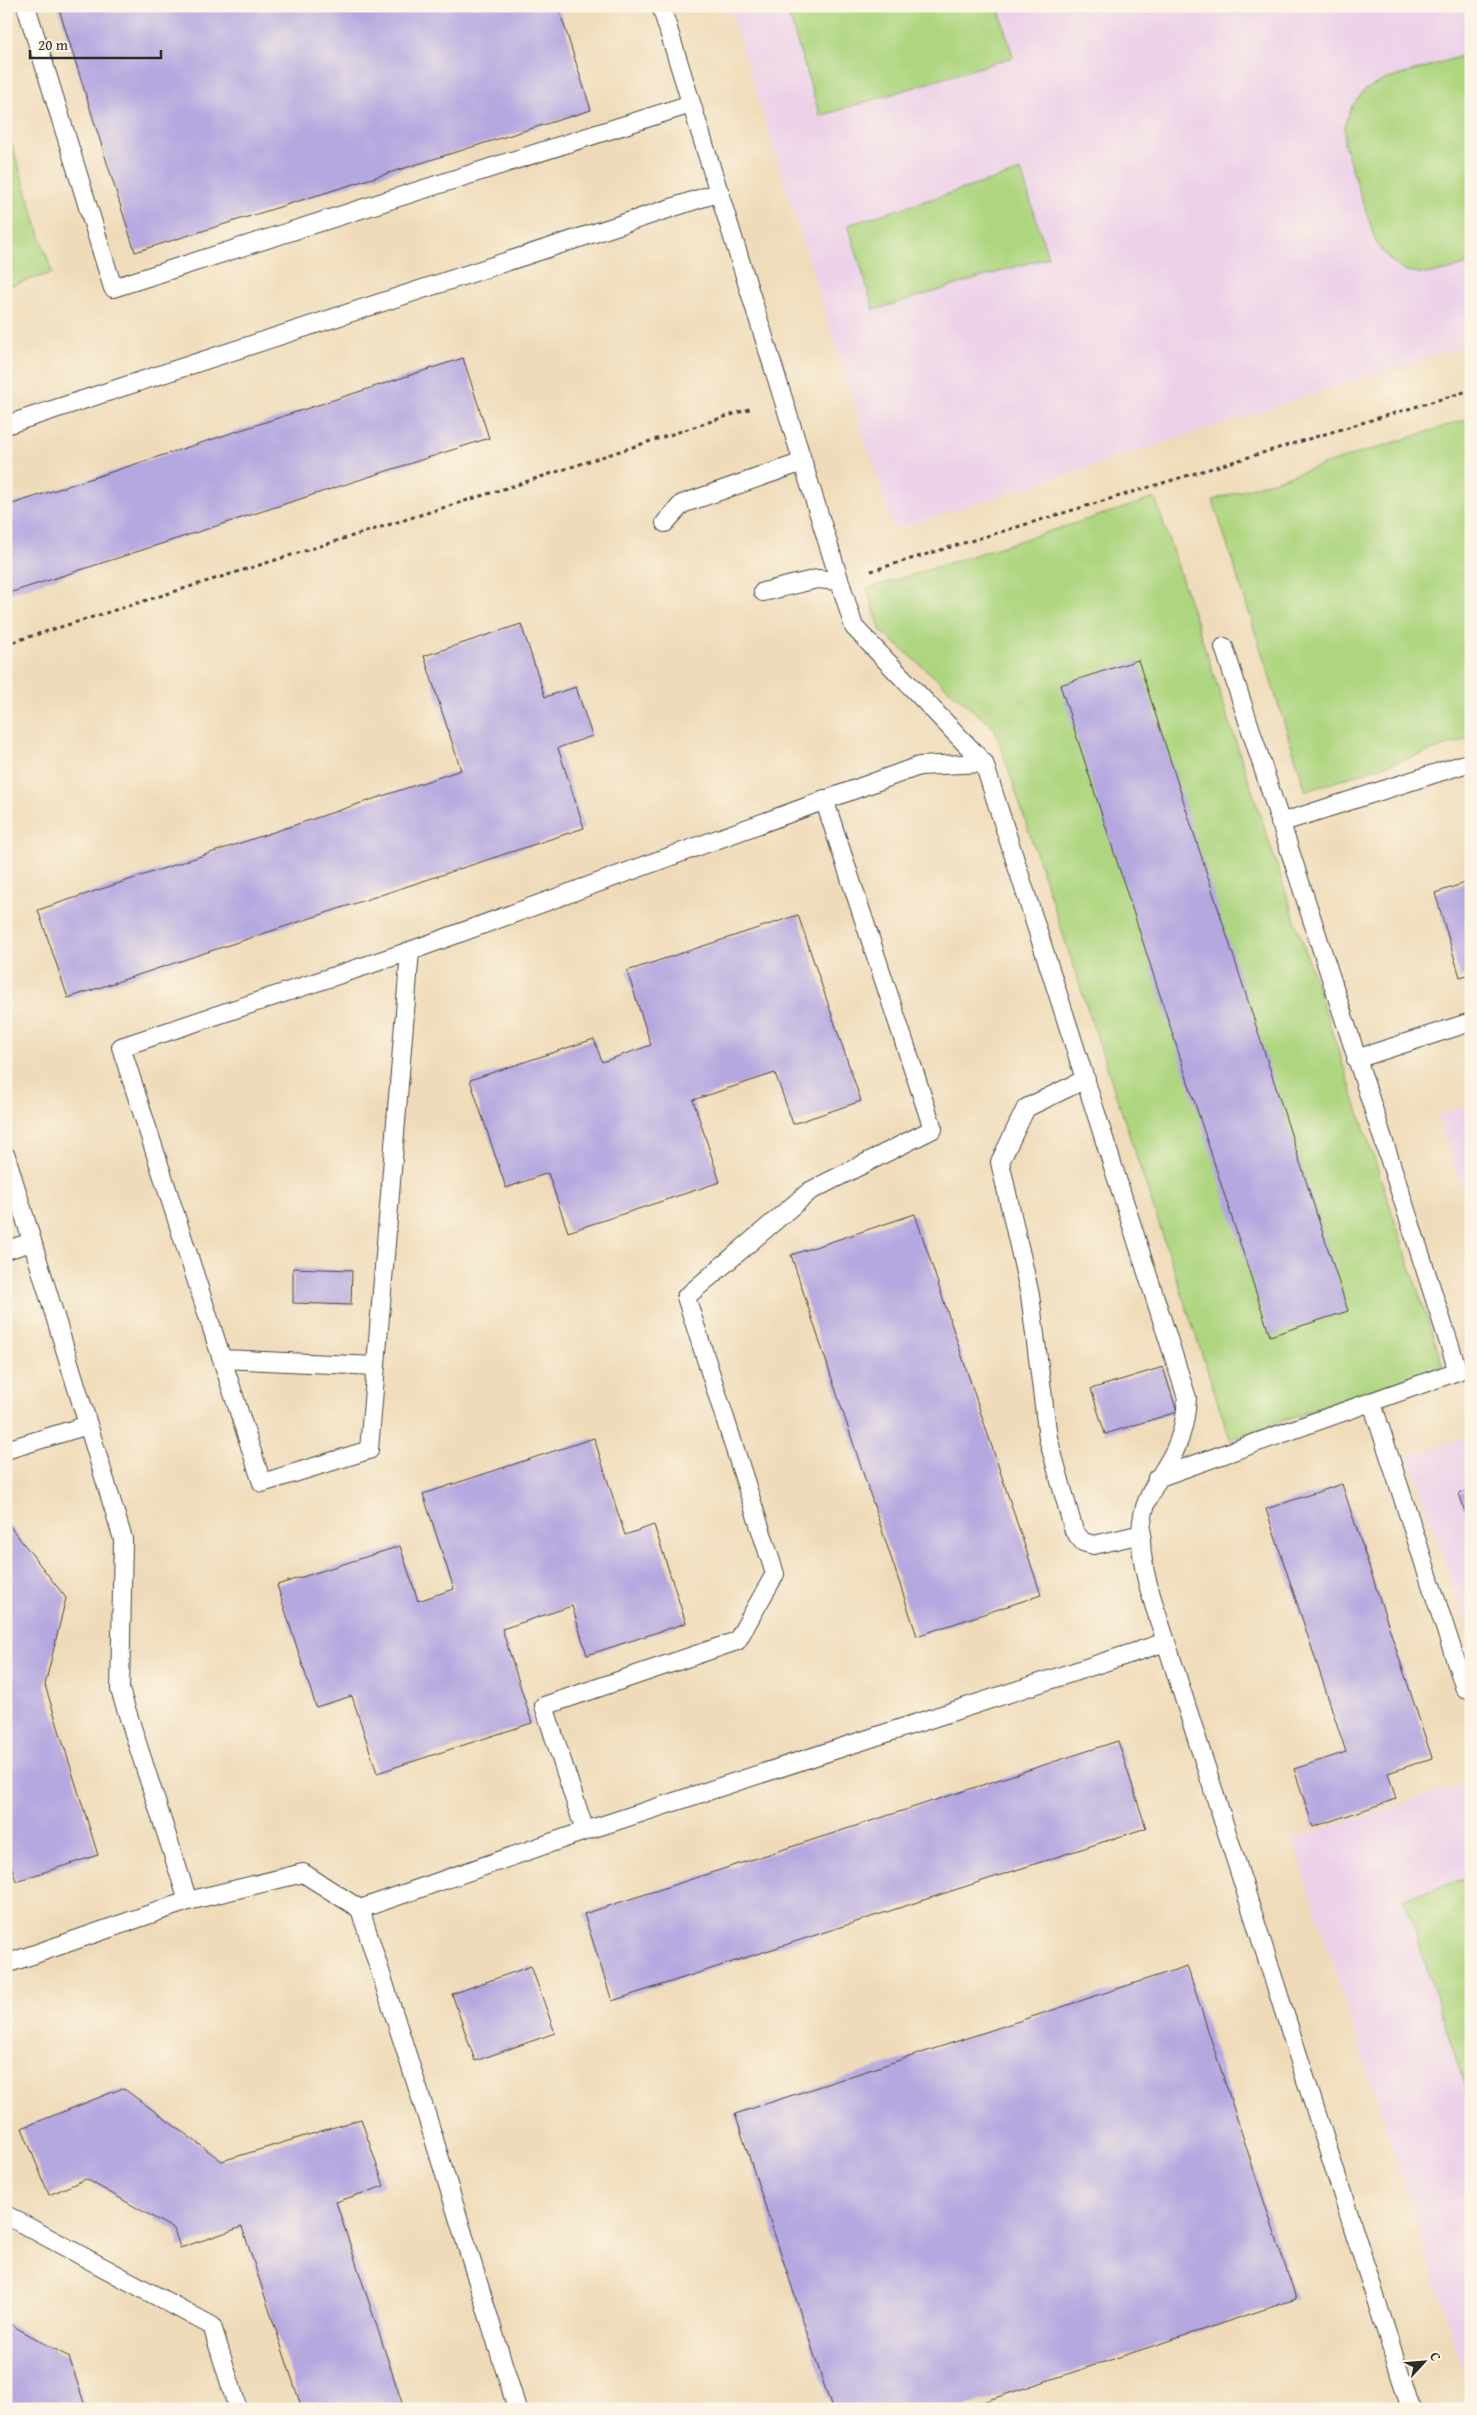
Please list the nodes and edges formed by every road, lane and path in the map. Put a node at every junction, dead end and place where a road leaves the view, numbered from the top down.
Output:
1 (26, 6) edge
2 (661, 6) edge
3 (691, 104) junction
4 (720, 192) junction
5 (1471, 390) edge
6 (761, 405) dead end
7 (6, 425) edge
8 (804, 462) junction
9 (665, 523) dead end
10 (839, 581) junction
11 (763, 592) dead end
12 (6, 644) edge
13 (1224, 647) dead end
14 (1471, 762) edge
15 (984, 763) junction
16 (824, 799) junction
17 (1280, 823) junction
18 (410, 951) junction
19 (1471, 1022) edge
20 (1356, 1059) junction
21 (1086, 1078) junction
22 (6, 1156) edge
23 (32, 1242) junction
24 (6, 1250) edge
25 (222, 1359) junction
26 (375, 1366) junction
27 (1372, 1403) junction
28 (88, 1424) junction
29 (6, 1450) edge
30 (1157, 1478) junction
31 (1142, 1534) junction
32 (1166, 1642) junction
33 (1465, 1689) dead end
34 (586, 1832) junction
35 (188, 1901) junction
36 (360, 1909) junction
37 (6, 1964) edge
38 (6, 2214) edge
39 (238, 2409) edge
40 (517, 2409) edge
41 (1411, 2409) edge

1 - 3 lane
2 - 3 lane
3 - 4 lane
4 - 7 lane
4 - 8 lane
5 - 10 path
6 - 12 path
8 - 9 lane
8 - 10 lane
10 - 11 lane
10 - 15 lane
13 - 17 lane
14 - 17 lane
15 - 16 lane
15 - 21 lane
16 - 18 lane
16 - 34 lane
17 - 20 lane
18 - 25 lane
18 - 26 lane
19 - 20 lane
20 - 27 lane
21 - 30 lane
21 - 31 lane
22 - 23 lane
23 - 24 lane
23 - 28 lane
25 - 26 lane
25 - 26 lane
27 - 30 lane
27 - 33 lane
28 - 29 lane
28 - 35 lane
30 - 31 lane
31 - 32 lane
32 - 34 lane
32 - 41 lane
34 - 36 lane
35 - 36 lane
35 - 37 lane
36 - 40 lane
38 - 39 lane

